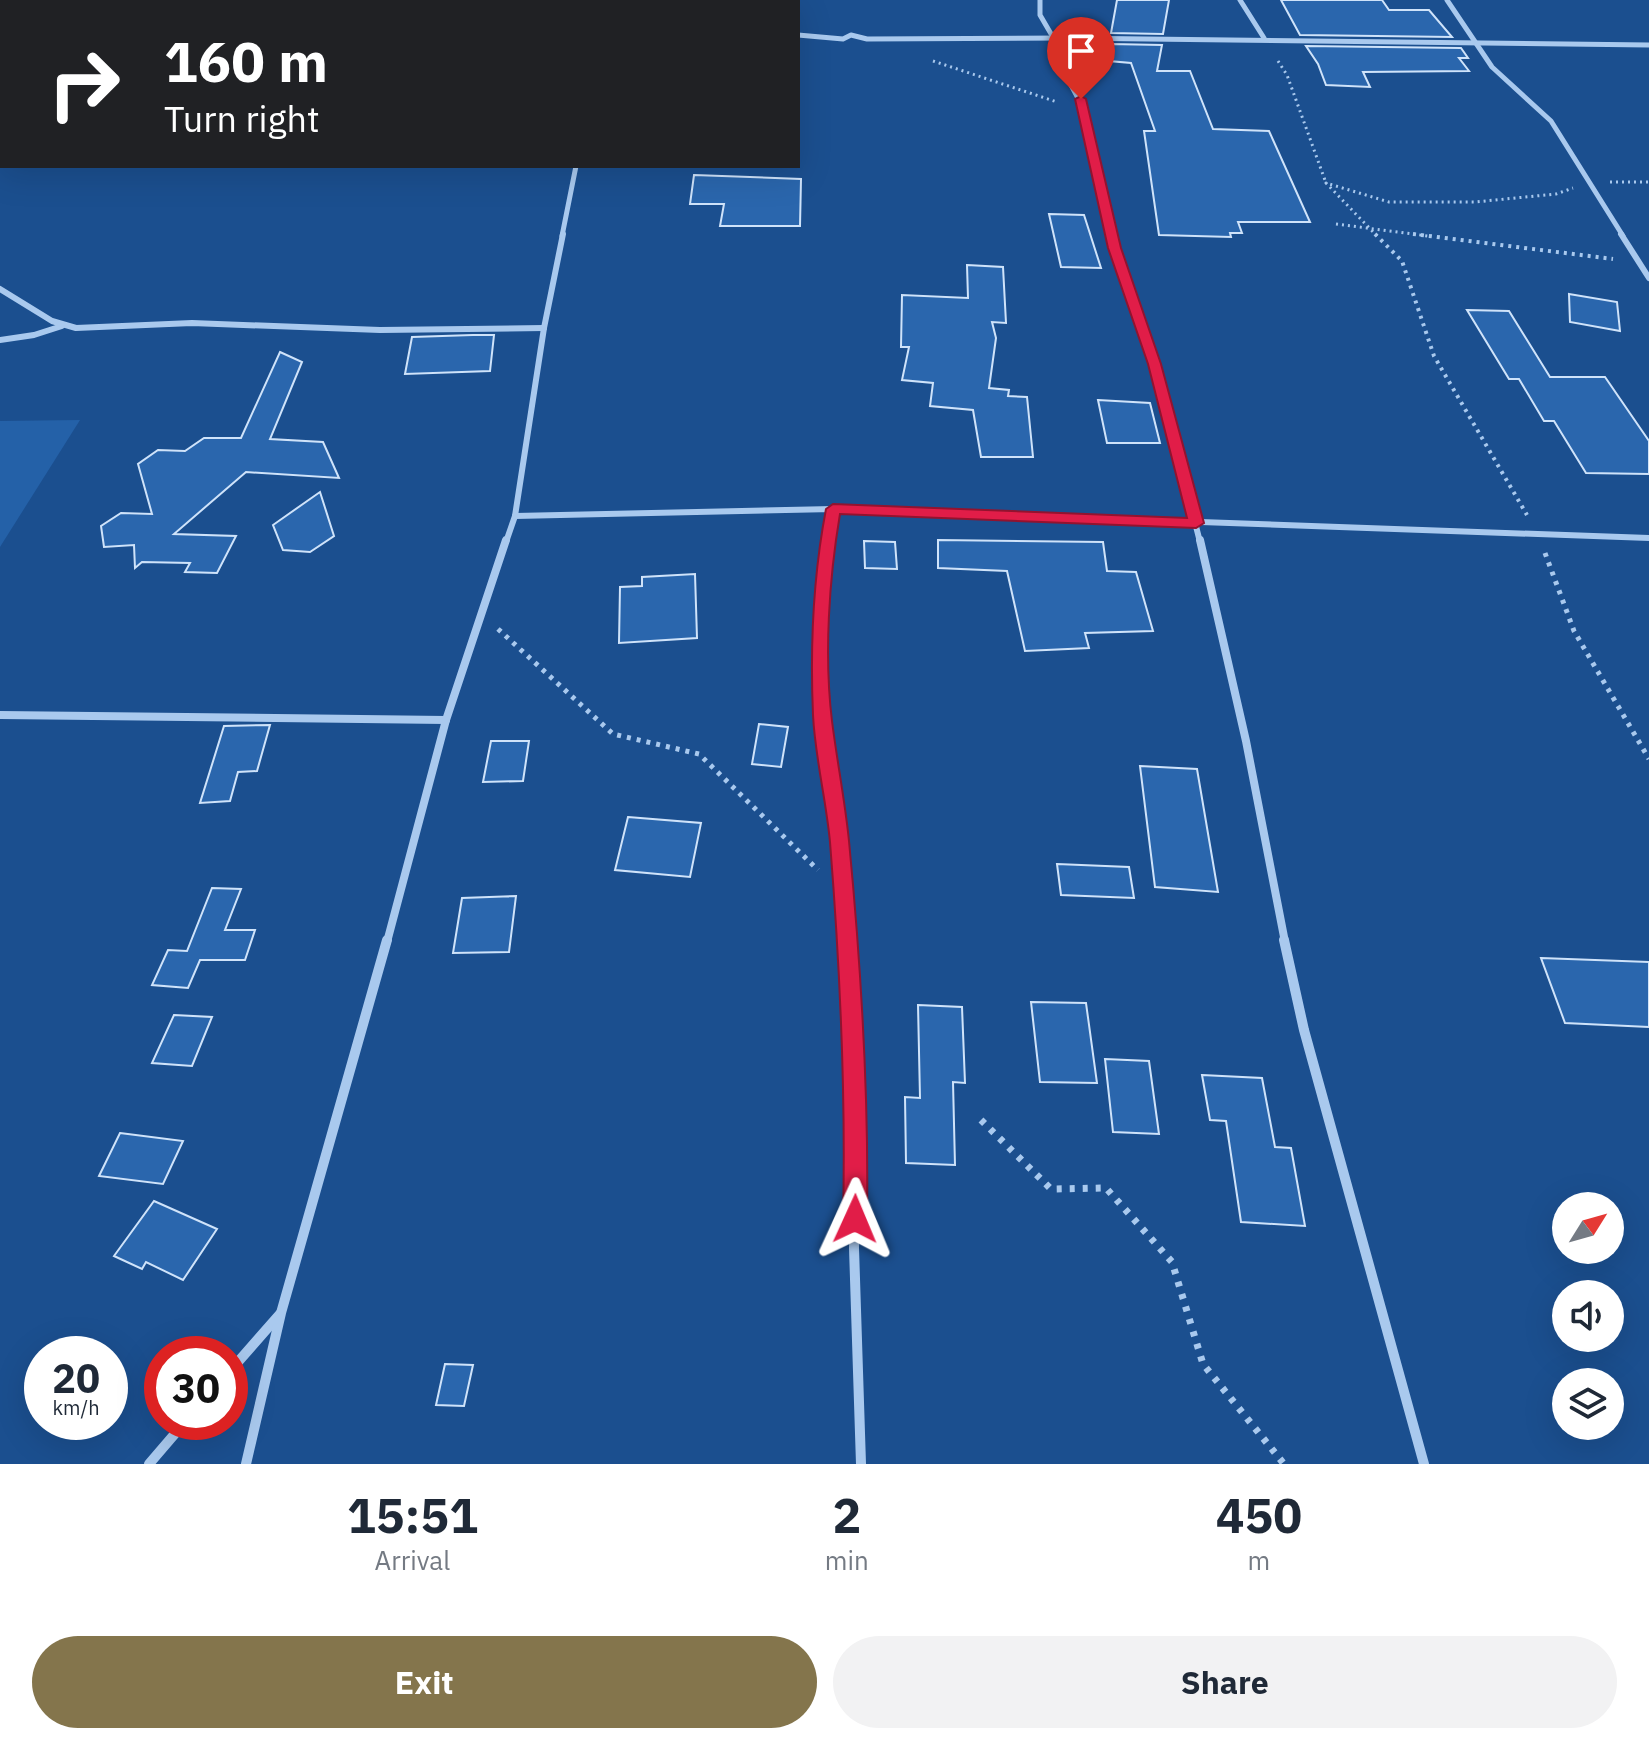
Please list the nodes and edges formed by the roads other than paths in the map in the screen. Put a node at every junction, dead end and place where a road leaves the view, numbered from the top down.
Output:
1 (1040, 0) edge
2 (1240, 0) edge
3 (1447, 0) edge
4 (800, 35) edge
5 (1264, 38) junction
6 (1054, 39) junction
7 (1477, 45) junction
8 (1649, 45) edge
9 (576, 168) edge
10 (1649, 278) edge
11 (0, 289) edge
12 (62, 326) junction
13 (544, 328) junction
14 (0, 340) edge
15 (833, 509) junction
16 (515, 516) junction
17 (1196, 523) junction
18 (1649, 538) edge
19 (0, 715) edge
20 (446, 720) junction
21 (281, 1313) junction
22 (248, 1351) edge
23 (170, 1440) edge
24 (149, 1464) edge
25 (246, 1464) edge
26 (861, 1464) edge
27 (1424, 1464) edge

1 - 6 street
2 - 5 street
3 - 7 street
4 - 6 street
5 - 6 street
5 - 7 street
6 - 17 street
7 - 8 street
7 - 10 street
9 - 13 street
11 - 12 street
12 - 13 street
12 - 14 street
13 - 16 street
15 - 16 street
15 - 17 street
15 - 26 street
16 - 20 street
17 - 18 street
17 - 27 street
19 - 20 street
20 - 21 street
21 - 22 street
21 - 25 street
23 - 24 street

